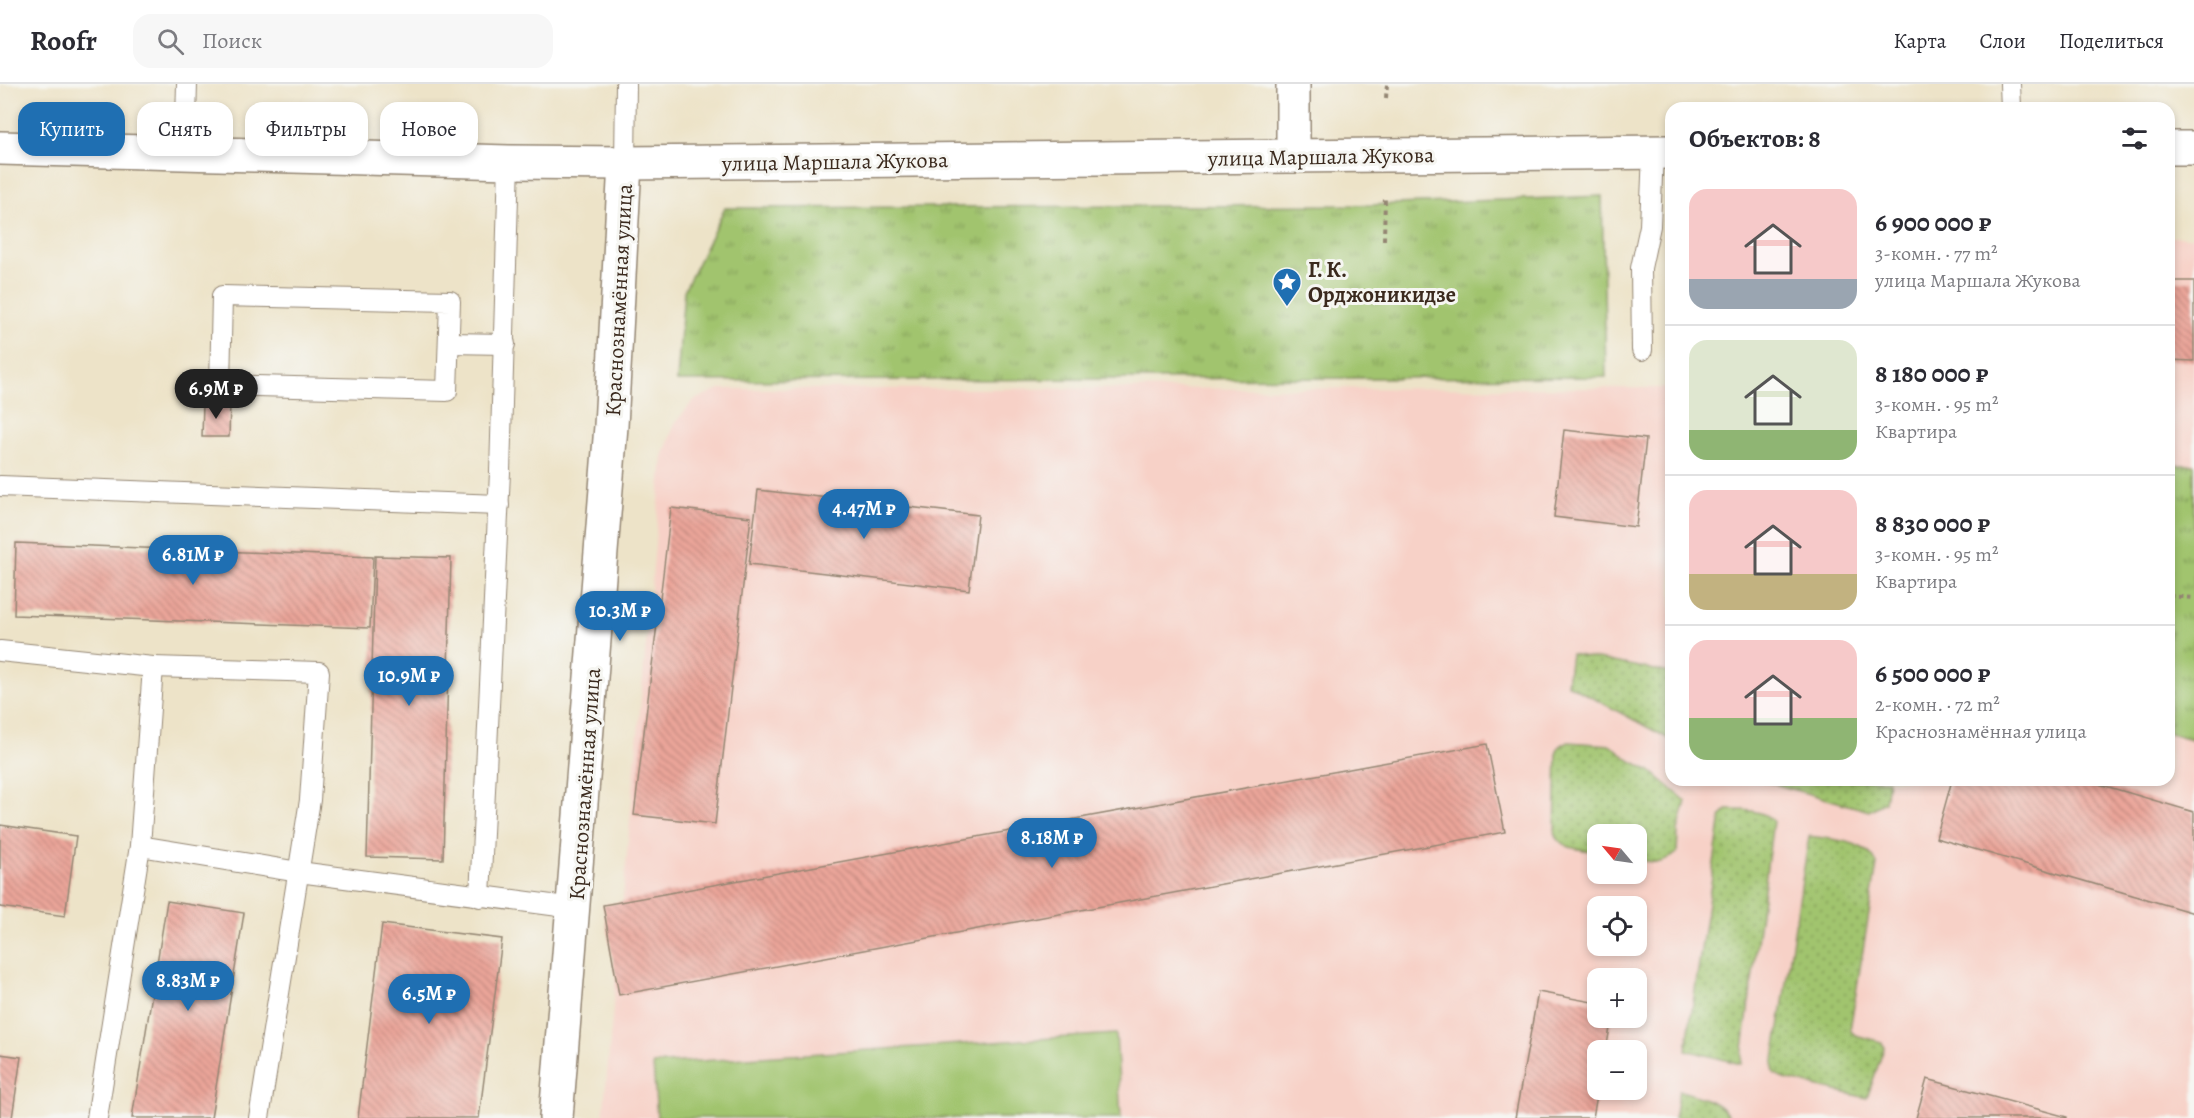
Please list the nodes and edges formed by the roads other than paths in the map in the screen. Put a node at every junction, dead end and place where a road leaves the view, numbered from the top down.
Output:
1 (187, 84) edge
2 (626, 84) edge
3 (1293, 84) edge
4 (2010, 84) edge
5 (186, 102) edge
6 (2011, 102) edge
7 (0, 148) edge
8 (2175, 148) edge
9 (2194, 148) edge
10 (137, 152) edge
11 (1662, 152) edge
12 (233, 155) edge
13 (1293, 156) junction
14 (509, 162) junction
15 (625, 163) junction
16 (449, 343) junction
17 (505, 344) junction
18 (1642, 350) dead end
19 (0, 486) edge
20 (499, 505) junction
21 (0, 651) edge
22 (153, 667) junction
23 (140, 846) junction
24 (299, 872) junction
25 (480, 897) junction
26 (574, 908) junction
27 (97, 1118) edge
28 (259, 1118) edge
29 (556, 1118) edge

1 - 5 lane
2 - 15 lane
3 - 13 main road
4 - 6 lane
7 - 10 main road, улица Маршала Жукова
8 - 9 main road
11 - 13 main road, улица Маршала Жукова
11 - 18 lane
12 - 14 main road, улица Маршала Жукова
13 - 15 main road, улица Маршала Жукова
14 - 15 main road, улица Маршала Жукова
14 - 17 lane
15 - 26 main road, Краснознамённая улица
16 - 16 lane
16 - 17 lane
17 - 20 lane
19 - 20 lane
20 - 25 lane
21 - 22 lane
22 - 23 lane
22 - 24 lane
23 - 24 lane
23 - 27 lane
24 - 25 lane
24 - 28 lane
25 - 26 lane
26 - 29 main road, Краснознамённая улица

